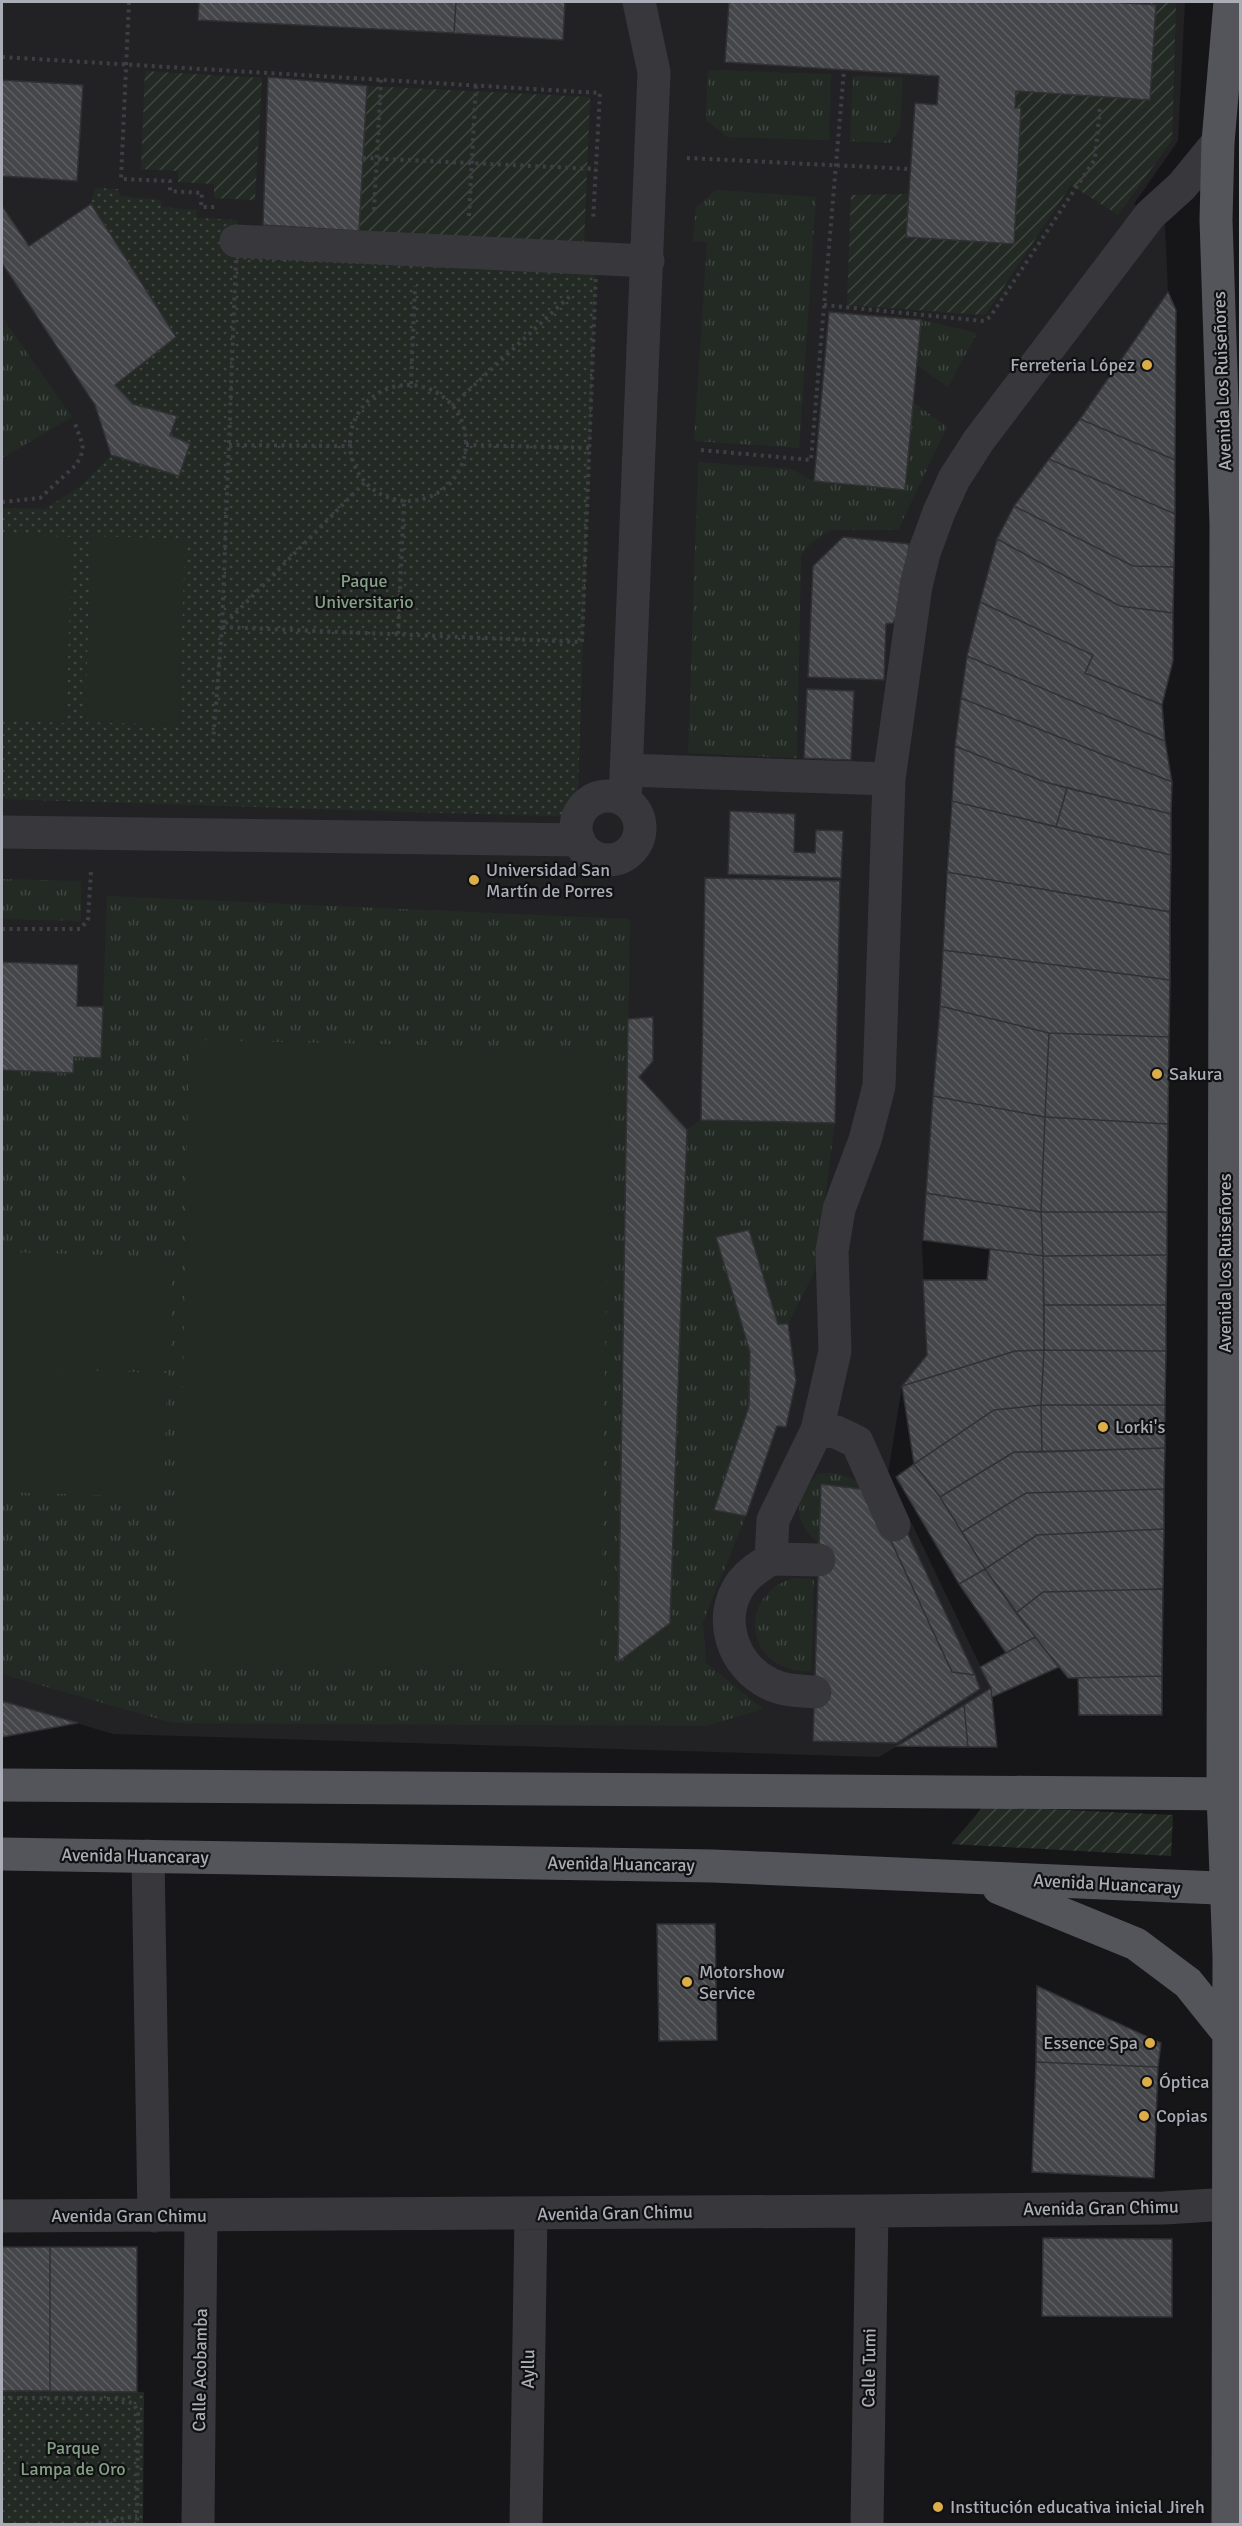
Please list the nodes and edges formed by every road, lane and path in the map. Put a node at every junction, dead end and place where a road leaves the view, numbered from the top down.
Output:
1 (129, 2) edge
2 (639, 2) edge
3 (1230, 2) edge
4 (2, 57) edge
5 (126, 63) junction
6 (844, 70) dead end
7 (381, 79) junction
8 (476, 85) junction
9 (1100, 106) dead end
10 (1218, 142) junction
11 (687, 158) dead end
12 (363, 159) dead end
13 (377, 159) junction
14 (472, 163) junction
15 (836, 166) junction
16 (596, 169) junction
17 (911, 169) dead end
18 (374, 213) dead end
19 (468, 218) dead end
20 (593, 225) dead end
21 (237, 246) junction
22 (648, 261) junction
23 (416, 264) junction
24 (596, 272) junction
25 (587, 280) dead end
26 (578, 288) dead end
27 (824, 305) junction
28 (411, 384) junction
29 (452, 406) junction
30 (75, 424) dead end
31 (229, 445) junction
32 (466, 445) junction
33 (349, 446) junction
34 (589, 448) junction
35 (701, 450) dead end
36 (364, 483) junction
37 (404, 501) junction
38 (2, 502) edge
39 (1233, 525) edge
40 (222, 627) junction
41 (398, 634) junction
42 (213, 742) dead end
43 (889, 779) junction
44 (626, 786) junction
45 (2, 832) edge
46 (579, 840) junction
47 (92, 870) dead end
48 (2, 929) edge
49 (817, 1430) junction
50 (894, 1525) dead end
51 (771, 1559) junction
52 (819, 1560) dead end
53 (815, 1692) dead end
54 (2, 1785) edge
55 (1232, 1794) edge
56 (2, 1854) edge
57 (148, 1856) junction
58 (969, 1877) junction
59 (1233, 1889) edge
60 (1228, 2034) junction
61 (1234, 2124) edge
62 (1235, 2203) edge
63 (872, 2211) junction
64 (531, 2214) junction
65 (2, 2216) edge
66 (154, 2216) junction
67 (201, 2217) junction
68 (2, 2398) edge
69 (137, 2516) junction
70 (91, 2524) edge
71 (137, 2524) edge
72 (198, 2524) edge
73 (526, 2524) edge
74 (867, 2524) edge
75 (1228, 2524) edge

1 - 5 path
2 - 22 street
3 - 10 main road, Avenida Los Ruiseñores
4 - 5 path
5 - 7 path
5 - 21 path
6 - 15 path
7 - 8 path
7 - 13 path
8 - 14 path
8 - 16 path
9 - 27 path
10 - 39 main road, Avenida Los Ruiseñores
10 - 43 street
11 - 15 path
12 - 13 path
13 - 14 path
13 - 18 path
14 - 16 path
14 - 19 path
15 - 17 path
15 - 27 path
16 - 20 path
21 - 22 street
21 - 23 path
21 - 31 path
22 - 44 street
23 - 24 path
23 - 28 path
24 - 25 path
24 - 34 path
26 - 29 path
27 - 35 path
28 - 29 path
28 - 33 path
29 - 32 path
30 - 38 path
31 - 33 path
31 - 40 path
32 - 34 path
32 - 37 path
33 - 36 path
34 - 41 path
36 - 37 path
36 - 40 path
37 - 41 path
39 - 55 main road, Avenida Los Ruiseñores
40 - 41 path
40 - 42 path
43 - 44 street
43 - 49 street
44 - 46 street
44 - 46 street
45 - 46 street
47 - 48 path
49 - 50 street
49 - 51 street
51 - 52 street
51 - 53 street
54 - 55 main road
55 - 59 main road, Avenida Los Ruiseñores
56 - 57 main road, Avenida Huancaray
57 - 58 main road, Avenida Huancaray
57 - 66 street
58 - 59 main road, Avenida Huancaray
58 - 60 main road
59 - 60 main road, Avenida Los Ruiseñores
60 - 61 main road, Avenida Los Ruiseñores
61 - 62 main road, Avenida Los Ruiseñores
62 - 63 street, Avenida Gran Chimu
62 - 75 main road, Avenida Los Ruiseñores
63 - 64 street, Avenida Gran Chimu
63 - 74 street, Calle Tumi
64 - 67 street, Avenida Gran Chimu
64 - 73 street, Ayllu
65 - 66 street, Avenida Gran Chimu
66 - 67 street, Avenida Gran Chimu
67 - 72 street, Calle Acobamba
68 - 69 path
69 - 70 path
69 - 71 path

